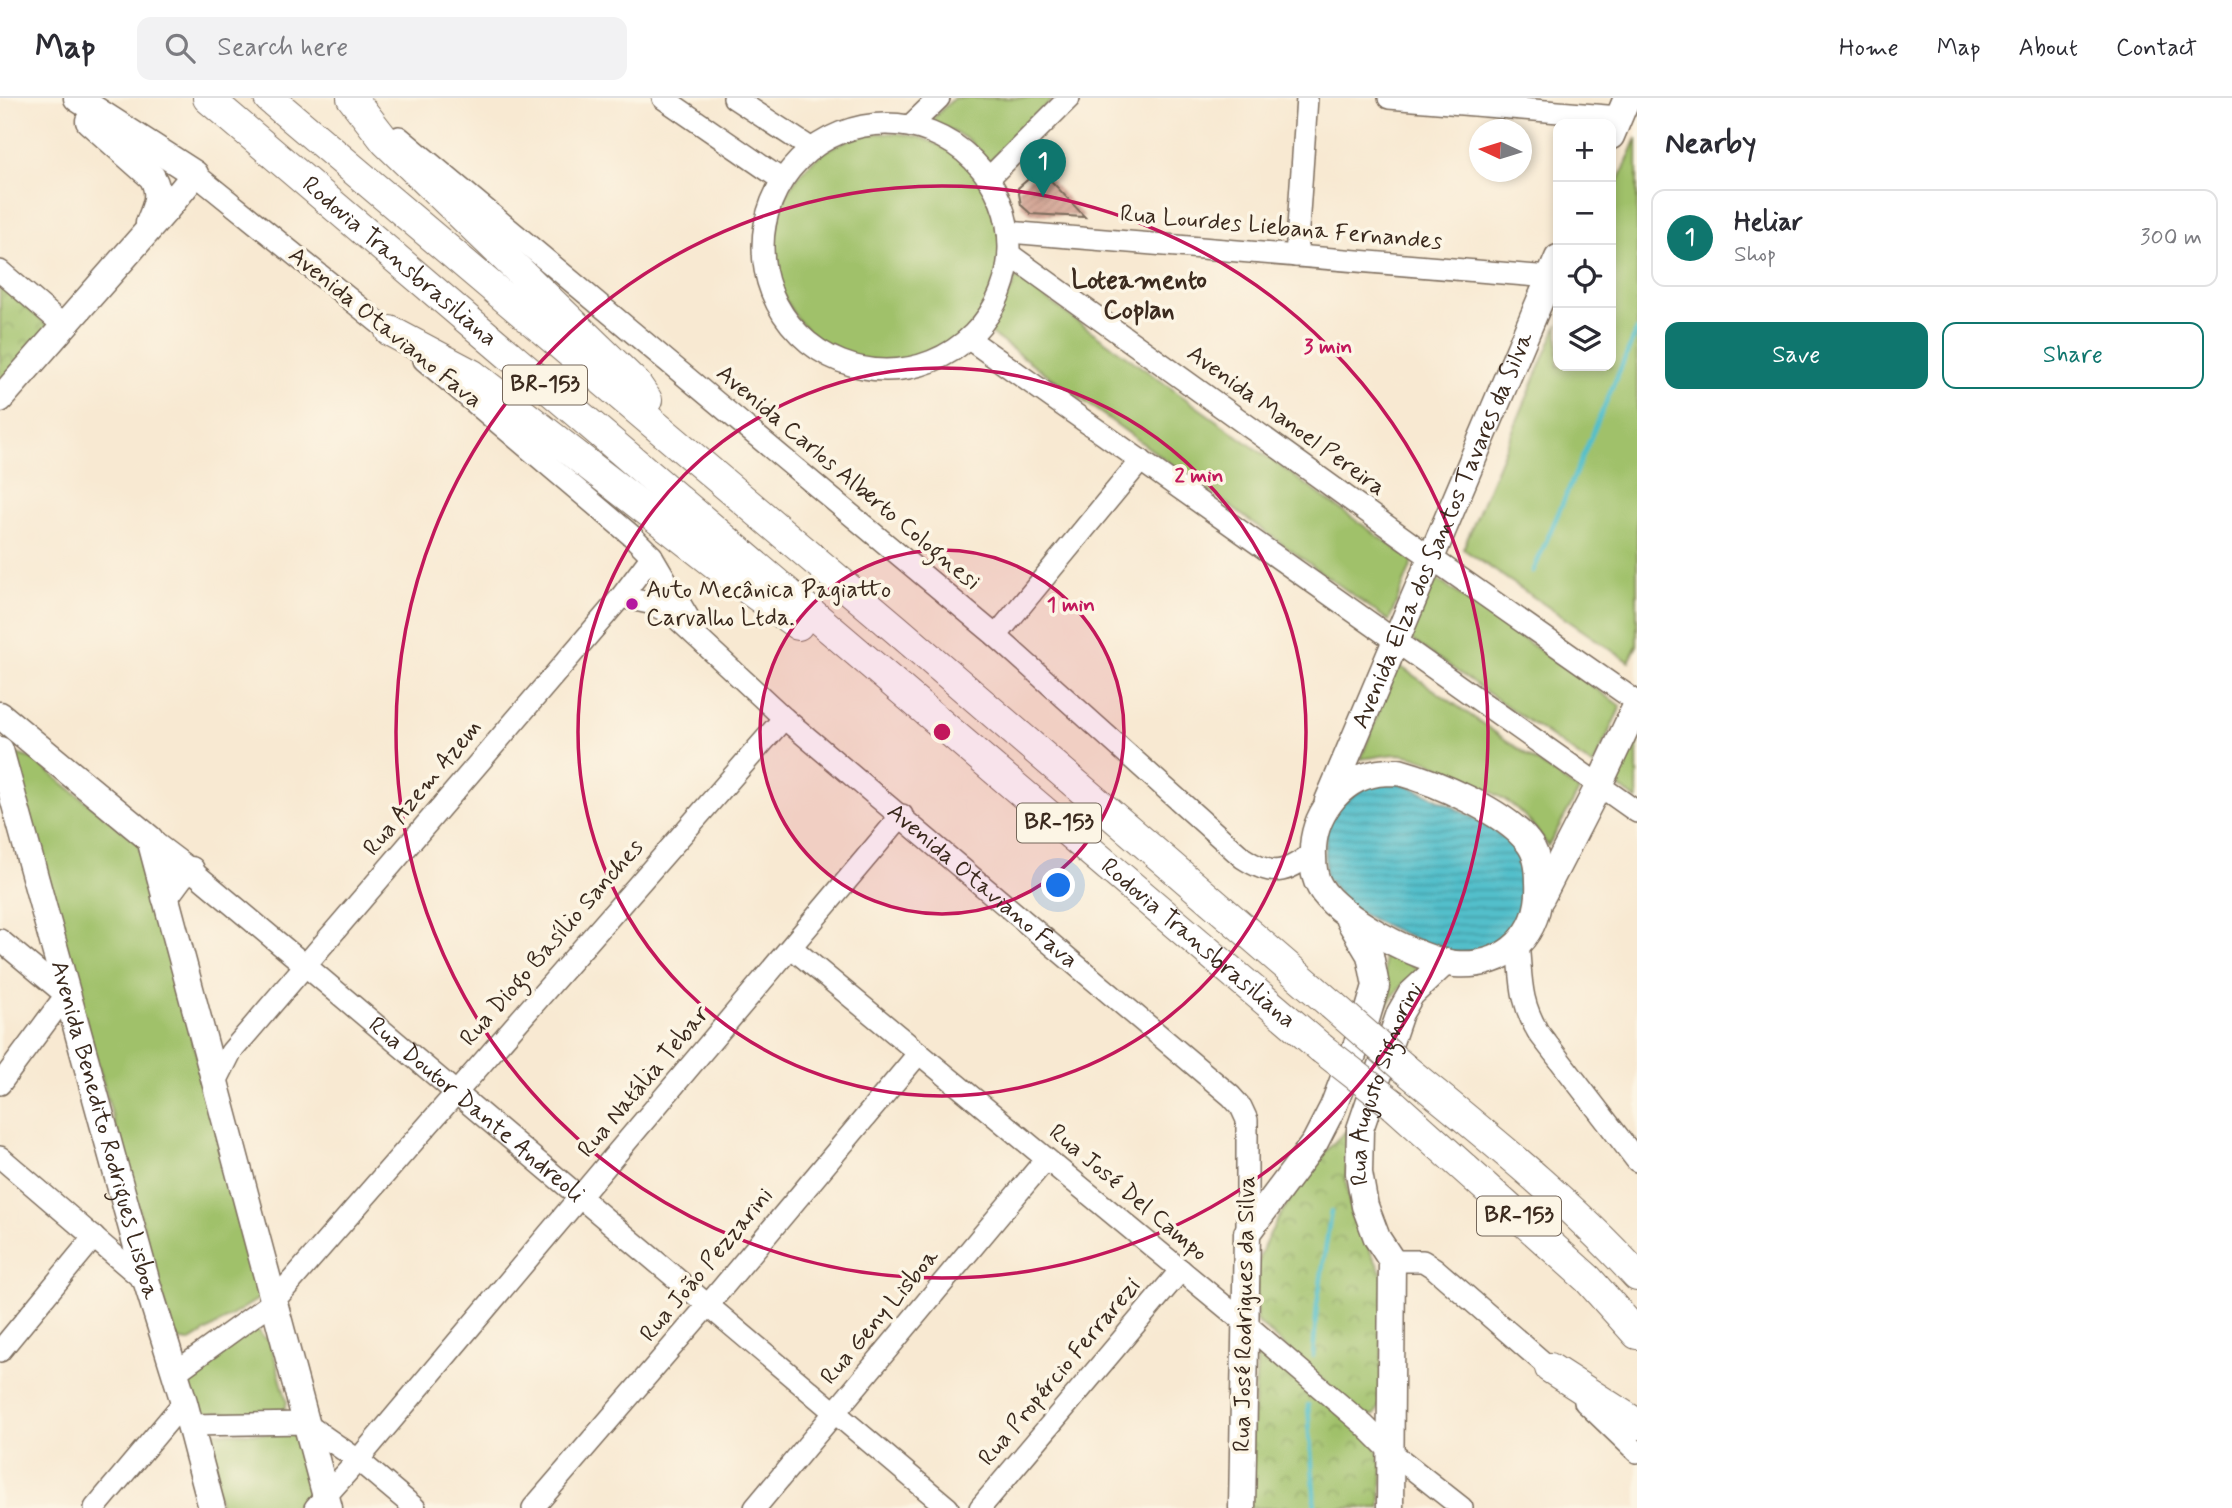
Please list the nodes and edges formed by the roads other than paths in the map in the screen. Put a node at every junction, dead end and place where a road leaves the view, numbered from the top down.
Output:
1 (76, 98) edge
2 (208, 98) edge
3 (269, 98) edge
4 (352, 98) edge
5 (663, 98) edge
6 (734, 98) edge
7 (939, 98) edge
8 (1069, 98) edge
9 (1307, 98) edge
10 (1389, 98) edge
11 (1619, 117) edge
12 (910, 126) junction
13 (812, 149) junction
14 (168, 156) junction
15 (195, 174) junction
16 (988, 179) junction
17 (782, 180) junction
18 (165, 211) junction
19 (1008, 232) junction
20 (144, 234) junction
21 (1009, 254) junction
22 (1296, 256) junction
23 (1553, 267) edge
24 (1553, 269) edge
25 (0, 271) edge
26 (63, 325) junction
27 (390, 331) junction
28 (969, 339) junction
29 (0, 399) edge
30 (677, 444) junction
31 (1141, 460) junction
32 (652, 556) junction
33 (1430, 557) junction
34 (621, 597) junction
35 (996, 636) junction
36 (1395, 640) junction
37 (715, 655) junction
38 (881, 673) junction
39 (1637, 703) edge
40 (0, 715) edge
41 (784, 718) junction
42 (0, 750) edge
43 (1599, 785) junction
44 (1327, 804) junction
45 (1637, 812) edge
46 (902, 815) junction
47 (150, 839) junction
48 (1312, 853) junction
49 (191, 870) junction
50 (165, 897) junction
51 (1540, 899) junction
52 (1345, 915) junction
53 (0, 940) edge
54 (1518, 943) junction
55 (792, 947) junction
56 (1445, 962) junction
57 (306, 966) junction
58 (66, 995) junction
59 (919, 1053) junction
60 (220, 1055) junction
61 (0, 1084) edge
62 (455, 1093) junction
63 (1247, 1120) joint
64 (0, 1157) edge
65 (1046, 1159) junction
66 (1637, 1160) edge
67 (580, 1198) junction
68 (1247, 1233) junction
69 (94, 1237) junction
70 (1392, 1261) junction
71 (1181, 1270) junction
72 (1637, 1276) edge
73 (146, 1283) junction
74 (274, 1301) junction
75 (708, 1306) junction
76 (1246, 1324) junction
77 (1637, 1334) edge
78 (0, 1351) edge
79 (1550, 1368) junction
80 (176, 1373) junction
81 (835, 1412) junction
82 (187, 1414) junction
83 (305, 1423) junction
84 (1637, 1423) edge
85 (1391, 1452) junction
86 (1637, 1452) edge
87 (358, 1460) junction
88 (323, 1504) edge
89 (95, 1508) edge
90 (212, 1508) edge
91 (415, 1508) edge
92 (533, 1508) edge
93 (755, 1508) edge
94 (948, 1508) edge
95 (980, 1508) edge
96 (1242, 1508) edge
97 (1390, 1508) edge
98 (1462, 1508) edge

1 - 14 main road, Avenida Otaviano Fava
1 - 20 main road
2 - 38 highway, Rodovia Transbrasiliana / BR-153
3 - 30 highway, Rodovia Transbrasiliana / BR-153
4 - 30 highway
4 - 35 street, Avenida Carlos Alberto Colognesi
5 - 17 street
6 - 13 street
7 - 12 street
8 - 16 street
9 - 22 street
10 - 11 street
12 - 13 street
12 - 16 street
13 - 17 street
14 - 15 main road, Avenida Otaviano Fava
14 - 18 main road
15 - 18 main road
15 - 27 street, Avenida Otaviano Fava
16 - 19 street
17 - 28 street
18 - 20 main road
19 - 21 street
19 - 22 street, Rua Lourdes Liebana Fernandes
20 - 26 main road
21 - 28 street
21 - 33 street, Avenida Manoel Pereira
22 - 23 street, Rua Lourdes Liebana Fernandes
24 - 33 main road, Avenida Elza dos Santos Tavares da Silva
25 - 26 street
26 - 29 main road
27 - 32 street, Avenida Otaviano Fava
27 - 38 highway
28 - 31 street
30 - 72 highway, Rodovia Transbrasiliana / BR-153, bridge
31 - 35 street
31 - 36 street
32 - 34 street, Rua Azem Azem
32 - 37 street, Avenida Otaviano Fava
33 - 36 main road, Avenida Elza dos Santos Tavares da Silva
33 - 39 street, Avenida Manoel Pereira
34 - 37 street, Avenida Otaviano Fava
34 - 57 street, Rua Azem Azem
35 - 48 street, Avenida Carlos Alberto Colognesi
36 - 43 street
36 - 44 main road, Avenida Elza dos Santos Tavares da Silva
37 - 41 street, Avenida Otaviano Fava
38 - 77 highway, Rodovia Transbrasiliana / BR-153, bridge
39 - 43 main road
40 - 47 main road, Rua Doutor Dante Andreoli
41 - 46 street, Avenida Otaviano Fava
41 - 62 street, Rua Diogo Basílio Sanches
42 - 58 main road, Avenida Benedito Rodrigues Lisboa
43 - 45 street
43 - 51 main road
44 - 48 main road
44 - 51 main road
46 - 55 street, Rua Natália Tebar
46 - 63 street, Avenida Otaviano Fava
47 - 49 street, Rua Doutor Dante Andreoli
47 - 50 main road
48 - 52 main road
49 - 50 main road
49 - 57 street, Rua Doutor Dante Andreoli
50 - 60 main road
51 - 54 main road
52 - 56 main road
52 - 68 main road, Rua Augusto Signorini
53 - 58 street
54 - 56 main road
54 - 66 street
55 - 59 street, Rua José Del Campo
55 - 67 street, Rua Natália Tebar
56 - 70 main road, Rua Augusto Signorini
57 - 60 street, Rua Azem Azem
57 - 62 street, Rua Doutor Dante Andreoli
58 - 61 street
58 - 73 main road, Avenida Benedito Rodrigues Lisboa
59 - 65 street, Rua José Del Campo
59 - 75 street, Rua João Pezzarini
60 - 74 main road
62 - 67 street, Rua Doutor Dante Andreoli
62 - 74 street, Rua Diogo Basílio Sanches
63 - 68 street, Rua José Rodrigues da Silva
64 - 69 street
65 - 71 street, Rua José Del Campo
65 - 81 street, Rua Geny Lisboa
67 - 75 street, Rua Doutor Dante Andreoli
67 - 87 street, Rua Natália Tebar
68 - 76 main road, Rua José Rodrigues da Silva
69 - 73 street
69 - 78 street
70 - 79 street
70 - 85 main road
71 - 76 street, Rua José Del Campo
71 - 95 street, Rua Propércio Ferrarezi
73 - 80 main road, Avenida Benedito Rodrigues Lisboa
74 - 80 street, Rua Diogo Basílio Sanches
74 - 83 main road
75 - 81 street, Rua Doutor Dante Andreoli
75 - 92 street, Rua João Pezzarini
76 - 85 street, Rua José Del Campo
76 - 96 main road, Rua José Rodrigues da Silva
79 - 84 highway
79 - 86 street
80 - 82 main road, Avenida Benedito Rodrigues Lisboa
81 - 93 street, Rua Geny Lisboa
81 - 94 street, Rua Doutor Dante Andreoli
82 - 83 street
82 - 89 street
82 - 90 main road, Avenida Benedito Rodrigues Lisboa
83 - 87 street
83 - 88 main road
85 - 97 main road
85 - 98 street, Rua José Del Campo
87 - 88 street, Rua Natália Tebar
87 - 91 street

